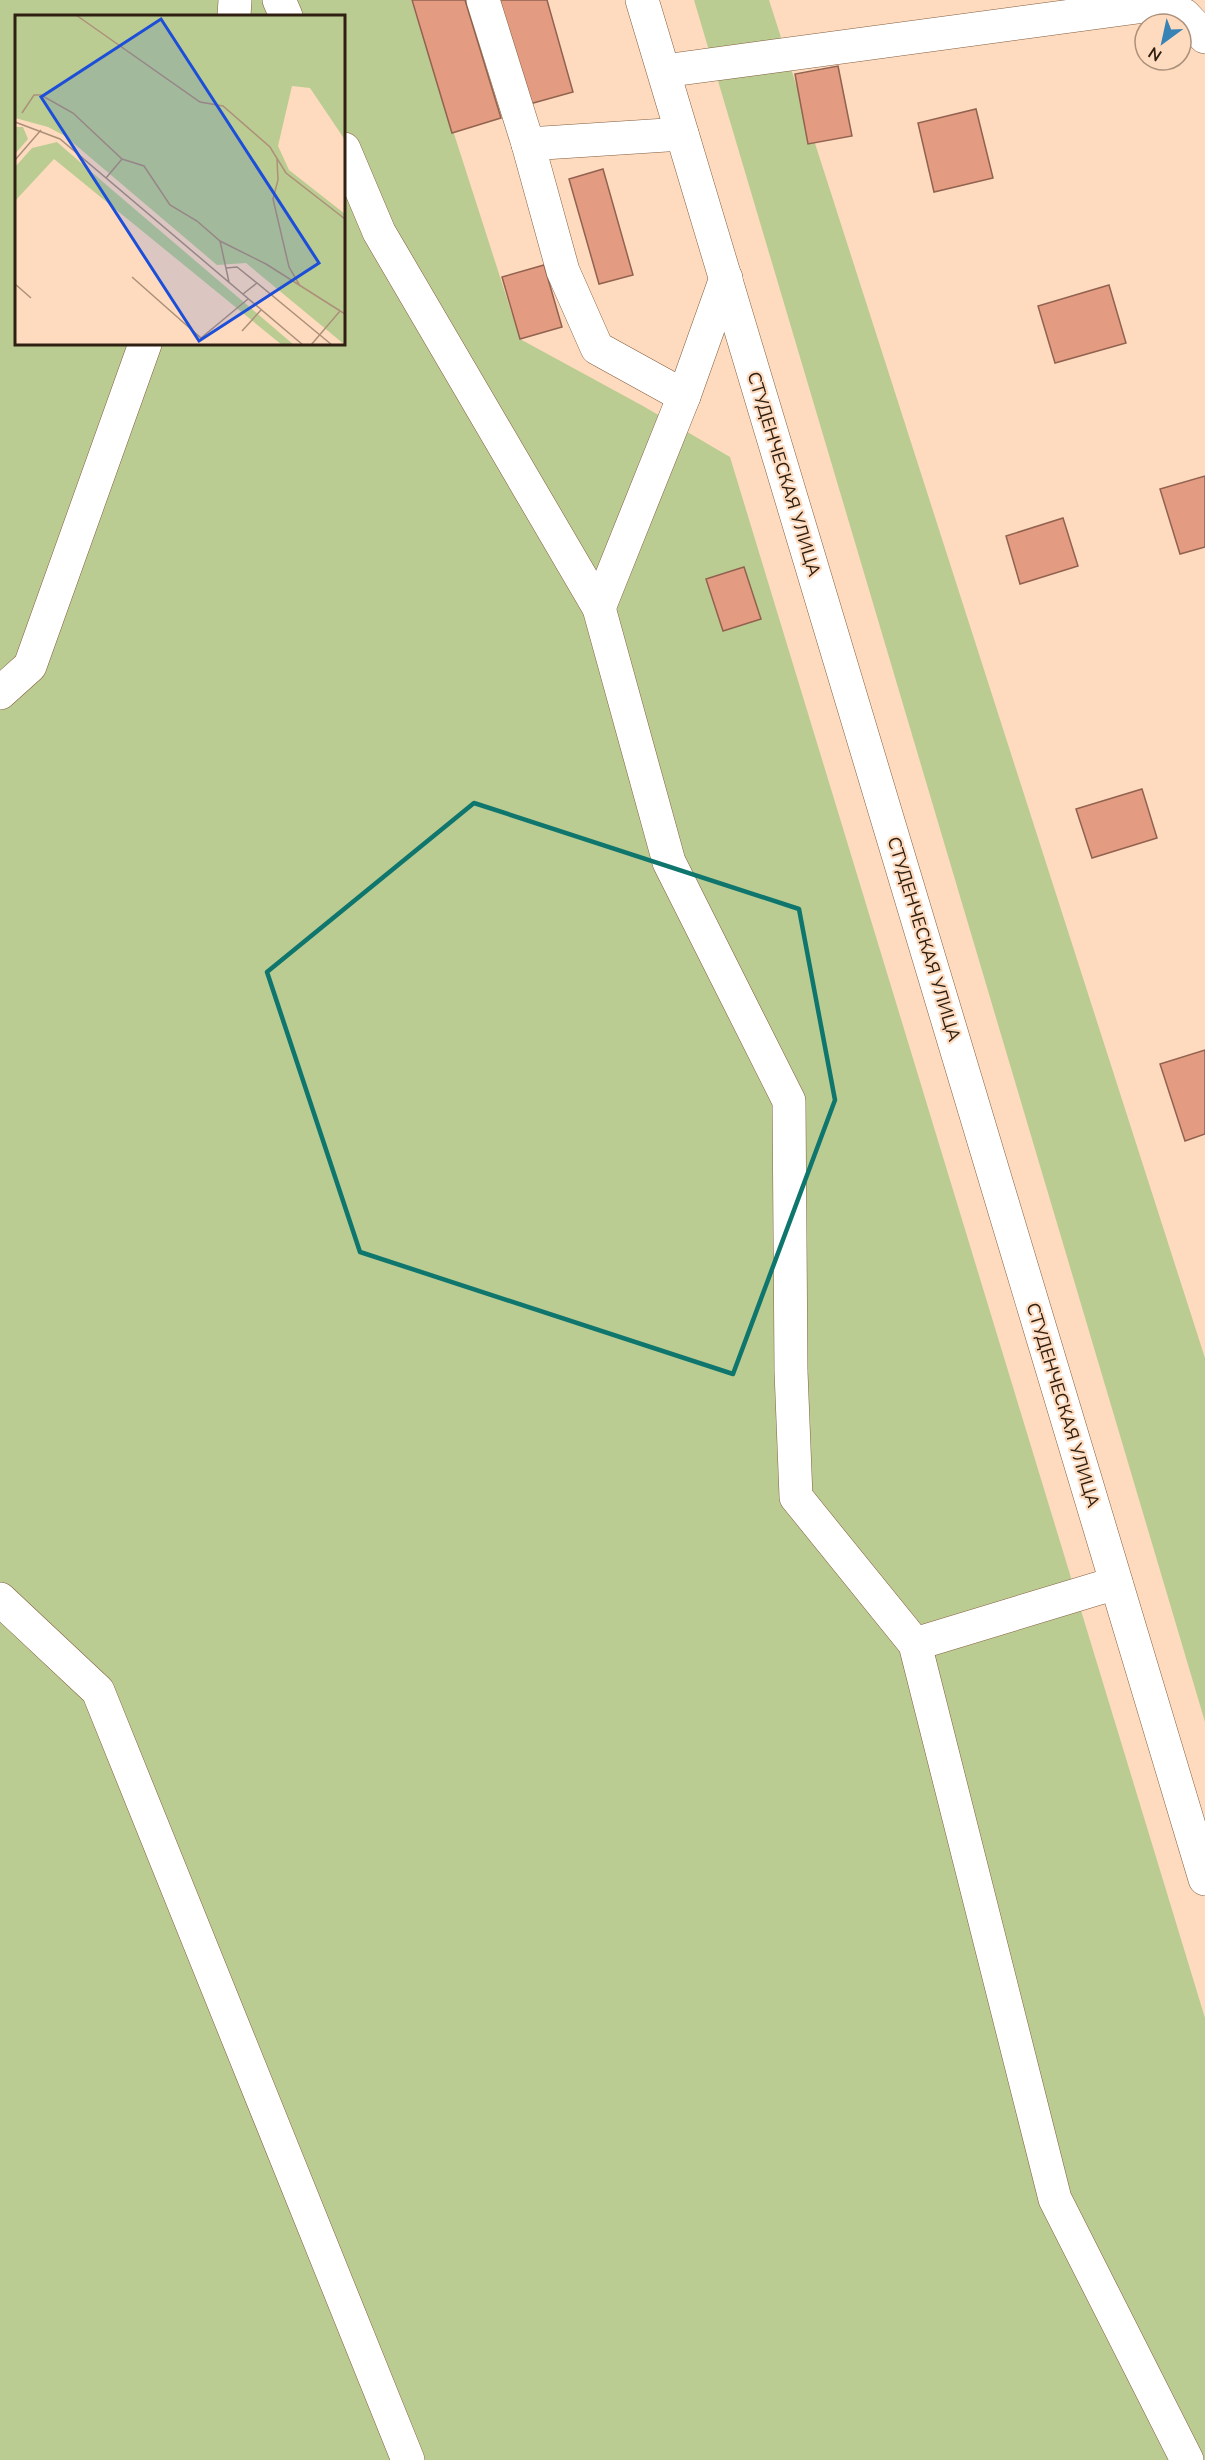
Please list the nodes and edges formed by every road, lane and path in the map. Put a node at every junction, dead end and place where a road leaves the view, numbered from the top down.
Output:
1 (235, 0) edge
2 (279, 0) edge
3 (483, 0) edge
4 (642, 0) edge
5 (234, 15) edge
6 (286, 15) edge
7 (1205, 37) edge
8 (664, 71) junction
9 (682, 134) junction
10 (528, 144) junction
11 (345, 151) edge
12 (726, 278) junction
13 (145, 345) edge
14 (684, 396) junction
15 (599, 608) junction
16 (0, 693) edge
17 (1116, 1583) junction
18 (0, 1599) edge
19 (915, 1644) junction
20 (1205, 1879) edge
21 (408, 2460) edge
22 (1187, 2460) edge

1 - 5 main road
2 - 6 main road
3 - 10 main road
4 - 8 main road, СТУДЕНЧЕСКАЯ УЛИЦА
7 - 8 main road
8 - 9 main road, СТУДЕНЧЕСКАЯ УЛИЦА
9 - 10 main road
9 - 12 main road, СТУДЕНЧЕСКАЯ УЛИЦА
10 - 14 main road
11 - 15 main road
12 - 14 main road
12 - 17 main road, СТУДЕНЧЕСКАЯ УЛИЦА
13 - 16 main road
14 - 15 main road
15 - 19 main road
17 - 19 main road
17 - 20 main road, СТУДЕНЧЕСКАЯ УЛИЦА
18 - 21 main road
19 - 22 main road

